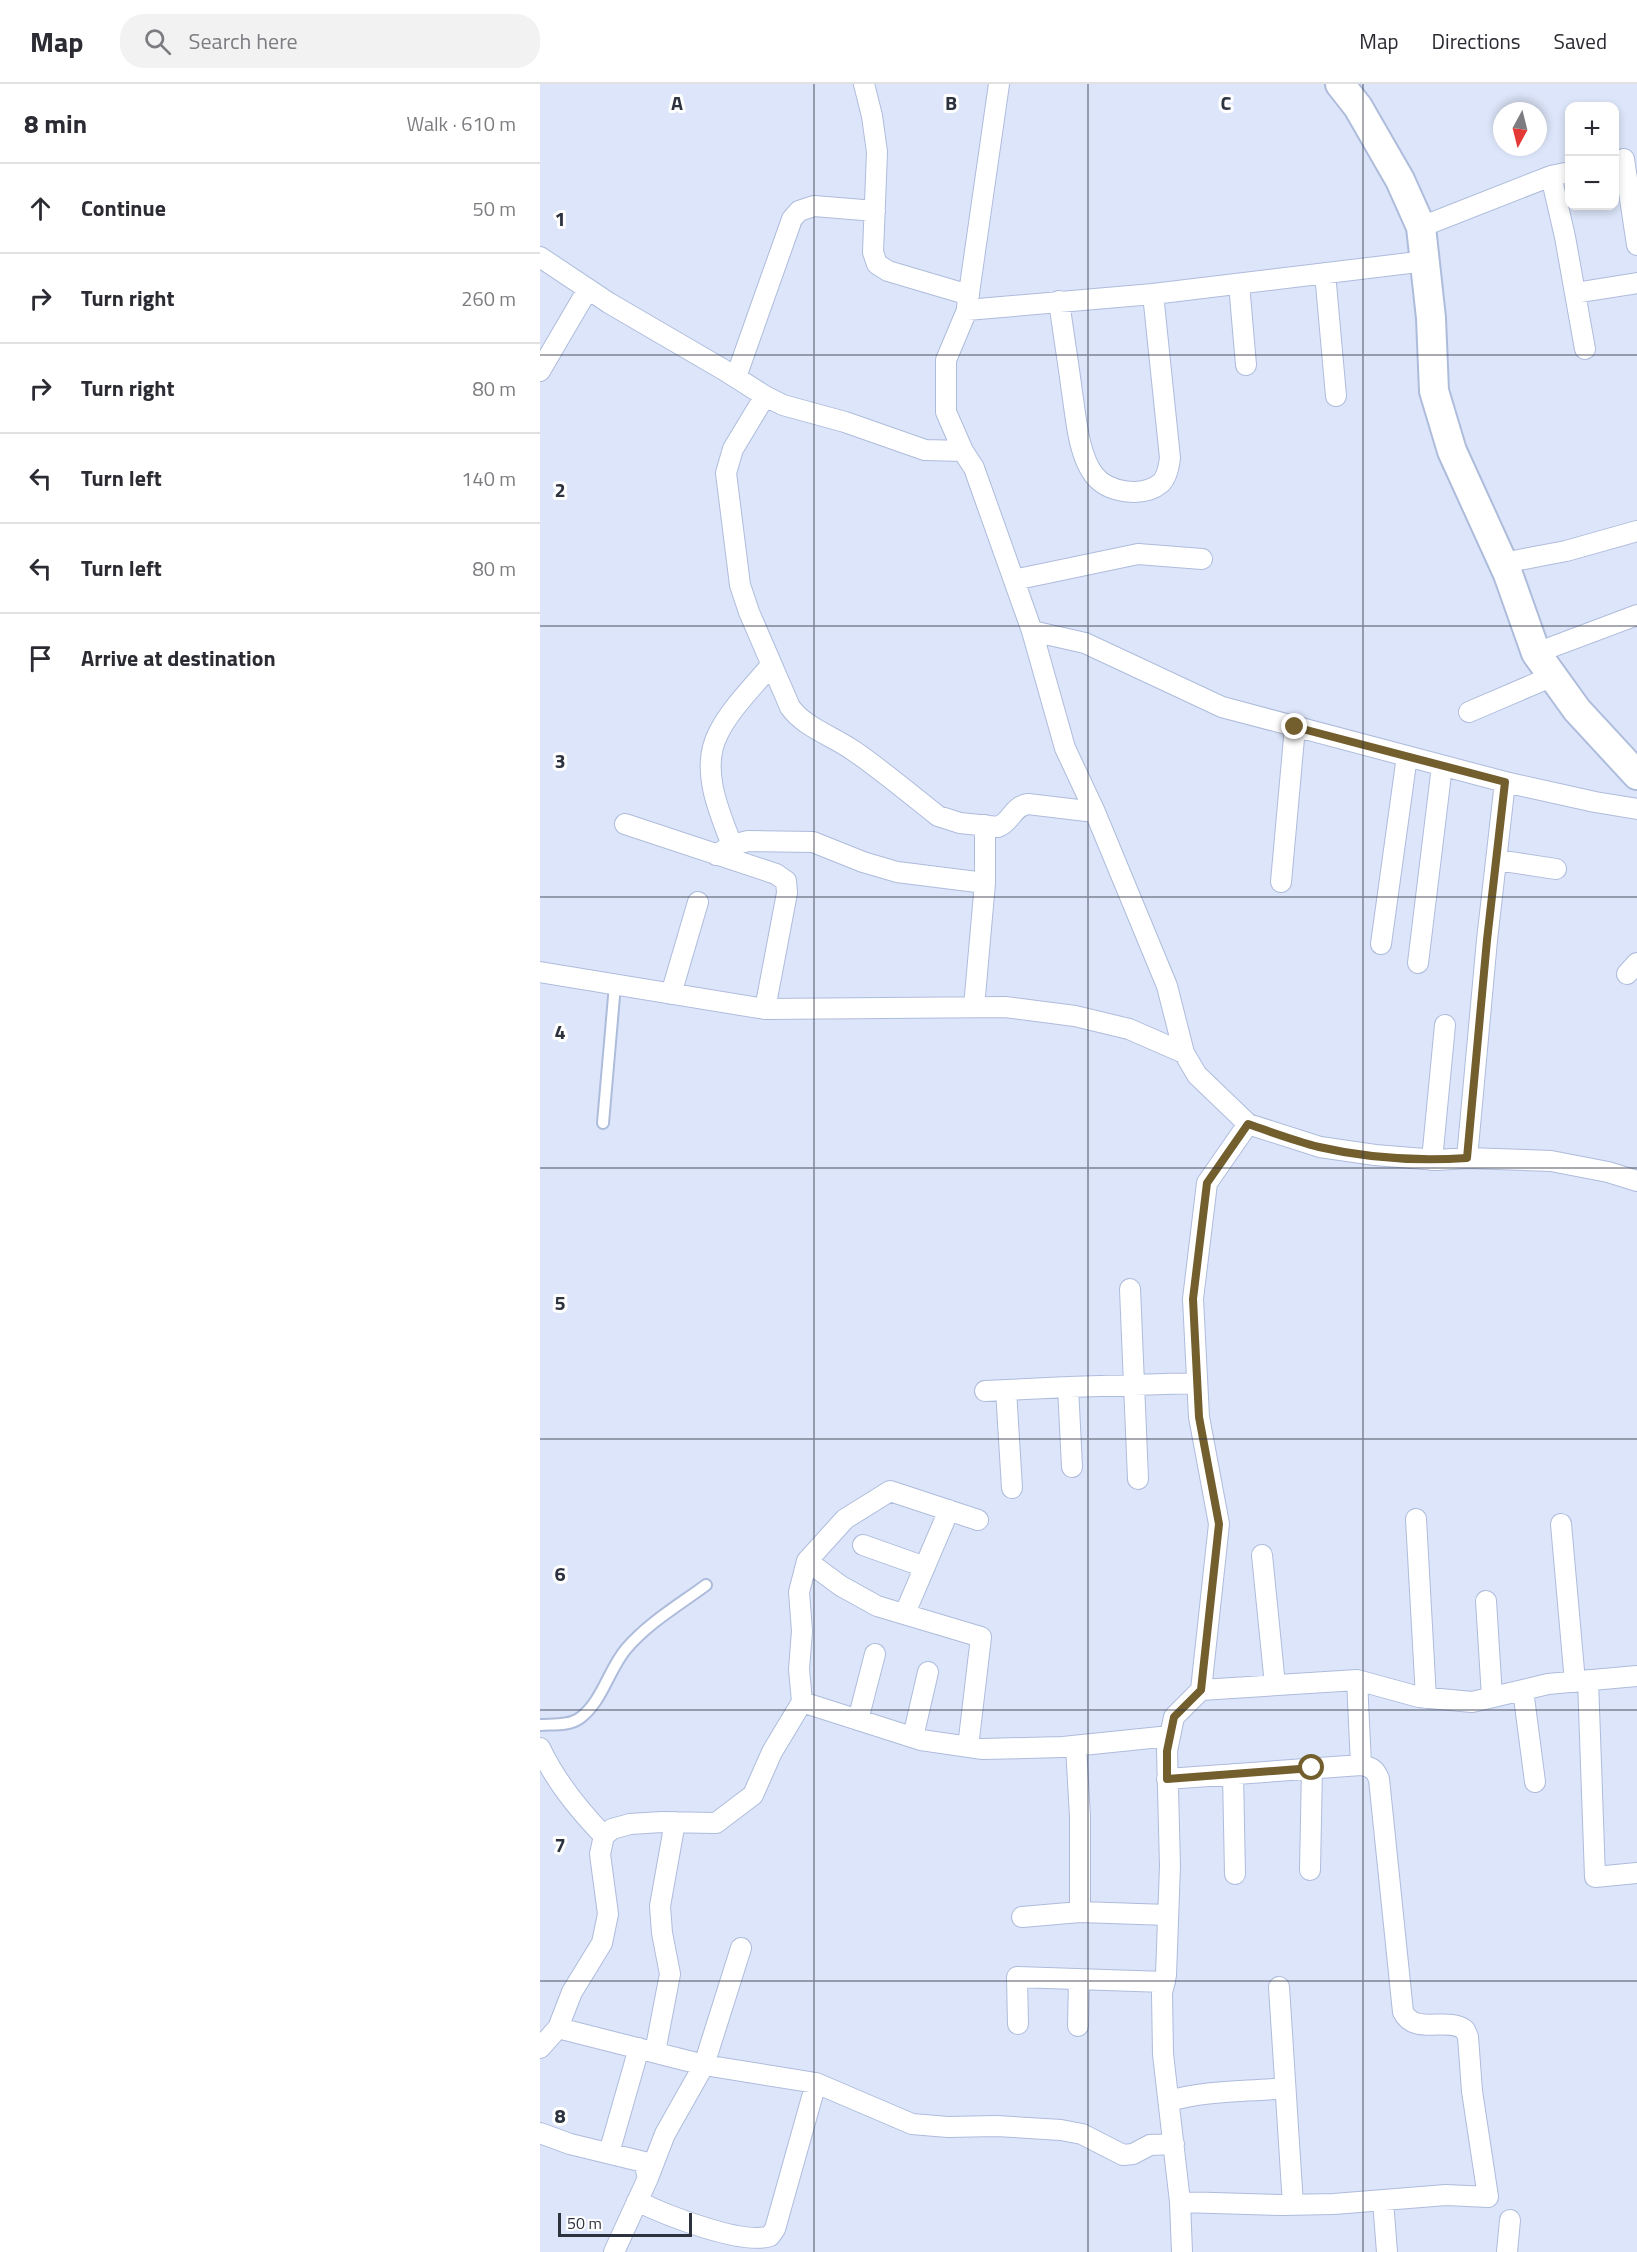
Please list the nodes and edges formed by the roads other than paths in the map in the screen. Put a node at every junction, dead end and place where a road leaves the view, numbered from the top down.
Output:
1 (864, 84) edge
2 (999, 84) edge
3 (1340, 84) edge
4 (1625, 159) edge
5 (1560, 174) edge
6 (874, 212) junction
7 (1421, 227) junction
8 (1637, 245) edge
9 (540, 257) edge
10 (1426, 261) junction
11 (1325, 273) junction
12 (1637, 283) edge
13 (1239, 284) junction
14 (588, 289) junction
15 (1575, 293) junction
16 (1153, 294) junction
17 (1059, 301) junction
18 (968, 303) junction
19 (1585, 349) dead end
20 (1246, 365) dead end
21 (540, 371) edge
22 (736, 377) junction
23 (765, 396) junction
24 (1336, 396) dead end
25 (963, 451) junction
26 (1637, 531) edge
27 (1202, 559) dead end
28 (1503, 563) junction
29 (1014, 580) junction
30 (1637, 615) edge
31 (1032, 631) junction
32 (1536, 652) junction
33 (771, 664) junction
34 (1553, 676) junction
35 (1469, 712) dead end
36 (1295, 727) junction
37 (1407, 756) junction
38 (1442, 766) junction
39 (1637, 775) edge
40 (1505, 782) junction
41 (1637, 808) edge
42 (1095, 812) junction
43 (625, 824) dead end
44 (985, 825) junction
45 (724, 850) junction
46 (1497, 860) junction
47 (1556, 869) dead end
48 (1281, 882) dead end
49 (985, 883) junction
50 (698, 902) dead end
51 (1381, 944) dead end
52 (1418, 963) dead end
53 (540, 972) edge
54 (615, 985) junction
55 (671, 994) junction
56 (974, 1007) junction
57 (765, 1009) junction
58 (1445, 1025) dead end
59 (1184, 1053) junction
60 (603, 1124) dead end
61 (1248, 1124) junction
62 (1467, 1158) junction
63 (1432, 1160) junction
64 (1637, 1181) edge
65 (1130, 1289) dead end
66 (1197, 1383) junction
67 (1133, 1385) junction
68 (1068, 1387) junction
69 (1006, 1390) junction
70 (985, 1391) dead end
71 (1072, 1467) dead end
72 (1138, 1479) dead end
73 (1012, 1488) dead end
74 (949, 1510) junction
75 (978, 1520) dead end
76 (1416, 1520) dead end
77 (1561, 1524) dead end
78 (862, 1545) dead end
79 (1262, 1555) dead end
80 (807, 1561) junction
81 (925, 1567) junction
82 (706, 1586) dead end
83 (1486, 1601) dead end
84 (905, 1613) junction
85 (875, 1654) dead end
86 (928, 1672) dead end
87 (1637, 1676) edge
88 (1357, 1680) junction
89 (1582, 1681) junction
90 (1275, 1685) junction
91 (1201, 1690) junction
92 (1523, 1690) junction
93 (1492, 1697) junction
94 (1426, 1698) junction
95 (802, 1702) junction
96 (858, 1720) junction
97 (540, 1725) edge
98 (1170, 1736) junction
99 (913, 1737) junction
100 (1076, 1746) junction
101 (968, 1747) junction
102 (540, 1748) edge
103 (1361, 1765) junction
104 (1312, 1768) junction
105 (1233, 1774) junction
106 (1167, 1779) junction
107 (1535, 1782) dead end
108 (675, 1822) junction
109 (604, 1836) junction
110 (1310, 1870) dead end
111 (1637, 1873) edge
112 (1235, 1874) dead end
113 (1080, 1912) junction
114 (1168, 1915) junction
115 (1022, 1917) dead end
116 (741, 1948) dead end
117 (1079, 1980) junction
118 (1164, 1982) junction
119 (1279, 1987) dead end
120 (1018, 2024) dead end
121 (1078, 2026) dead end
122 (558, 2028) junction
123 (540, 2048) edge
124 (647, 2050) junction
125 (704, 2065) junction
126 (816, 2083) junction
127 (1286, 2088) junction
128 (1169, 2101) junction
129 (540, 2133) edge
130 (1174, 2144) junction
131 (609, 2153) junction
132 (648, 2178) junction
133 (637, 2201) junction
134 (1383, 2201) junction
135 (1180, 2202) junction
136 (1293, 2205) junction
137 (1510, 2220) dead end
138 (614, 2252) edge
139 (1182, 2252) edge
140 (1387, 2252) edge
141 (1507, 2252) edge

1 - 6 street
2 - 18 street
3 - 7 street
4 - 8 street
5 - 7 street
5 - 15 street
6 - 18 street
6 - 22 street
7 - 10 street
9 - 14 street
10 - 11 street
10 - 28 street
11 - 13 street
11 - 24 street
12 - 15 street
13 - 16 street
13 - 20 street
14 - 21 street
14 - 22 street
15 - 19 street
16 - 17 street
16 - 17 street
17 - 18 street
18 - 25 street
22 - 23 street
23 - 25 street
23 - 33 street
25 - 29 street
26 - 28 street
27 - 29 street
28 - 32 street
29 - 31 street
30 - 32 street
31 - 36 street
31 - 42 street
32 - 34 street
33 - 44 street
33 - 45 street
34 - 35 street
34 - 39 street
36 - 37 street
36 - 48 street
37 - 38 street
37 - 51 street
38 - 40 street
38 - 52 street
40 - 41 street
40 - 46 street
42 - 44 street
42 - 59 street
43 - 45 street
44 - 49 street
45 - 49 street
45 - 57 street
46 - 47 street
46 - 62 street
49 - 56 street
50 - 55 street
53 - 54 street
54 - 55 street
54 - 60 lane
55 - 57 street
56 - 57 street
56 - 59 street
58 - 63 street
59 - 61 street
61 - 63 street
61 - 66 street
62 - 63 street
62 - 64 street
65 - 67 street
66 - 67 street
66 - 91 street
67 - 68 street
67 - 72 street
68 - 69 street
68 - 71 street
69 - 70 street
69 - 73 street
74 - 75 street
74 - 80 street
74 - 81 street
76 - 94 street
77 - 89 street
78 - 81 street
79 - 90 street
80 - 84 street
80 - 95 street
81 - 84 street
82 - 97 lane
83 - 93 street
84 - 101 street
85 - 96 street
86 - 99 street
87 - 89 street
88 - 90 street
88 - 94 street
88 - 103 street
89 - 92 street
89 - 111 street
90 - 91 street
91 - 98 street
92 - 93 street
92 - 107 street
93 - 94 street
95 - 96 street
95 - 108 street
96 - 99 street
98 - 100 street
98 - 106 street
99 - 101 street
100 - 101 street
100 - 113 street
102 - 109 street
103 - 104 street
103 - 134 street
104 - 105 street
104 - 110 street
105 - 106 street
105 - 112 street
106 - 114 street
108 - 109 street
108 - 124 street
109 - 122 street
113 - 114 street
113 - 115 street
114 - 118 street
116 - 125 street
117 - 118 street
117 - 120 street
117 - 121 street
118 - 128 street
119 - 127 street
122 - 123 street
122 - 124 street
124 - 125 street
124 - 131 street
125 - 126 street
125 - 132 street
126 - 130 street
126 - 133 street
127 - 128 street
127 - 136 street
128 - 130 street
129 - 131 street
130 - 135 street
131 - 132 street
132 - 133 street
133 - 138 street
134 - 136 street
134 - 140 street
135 - 136 street
135 - 139 street
137 - 141 street

